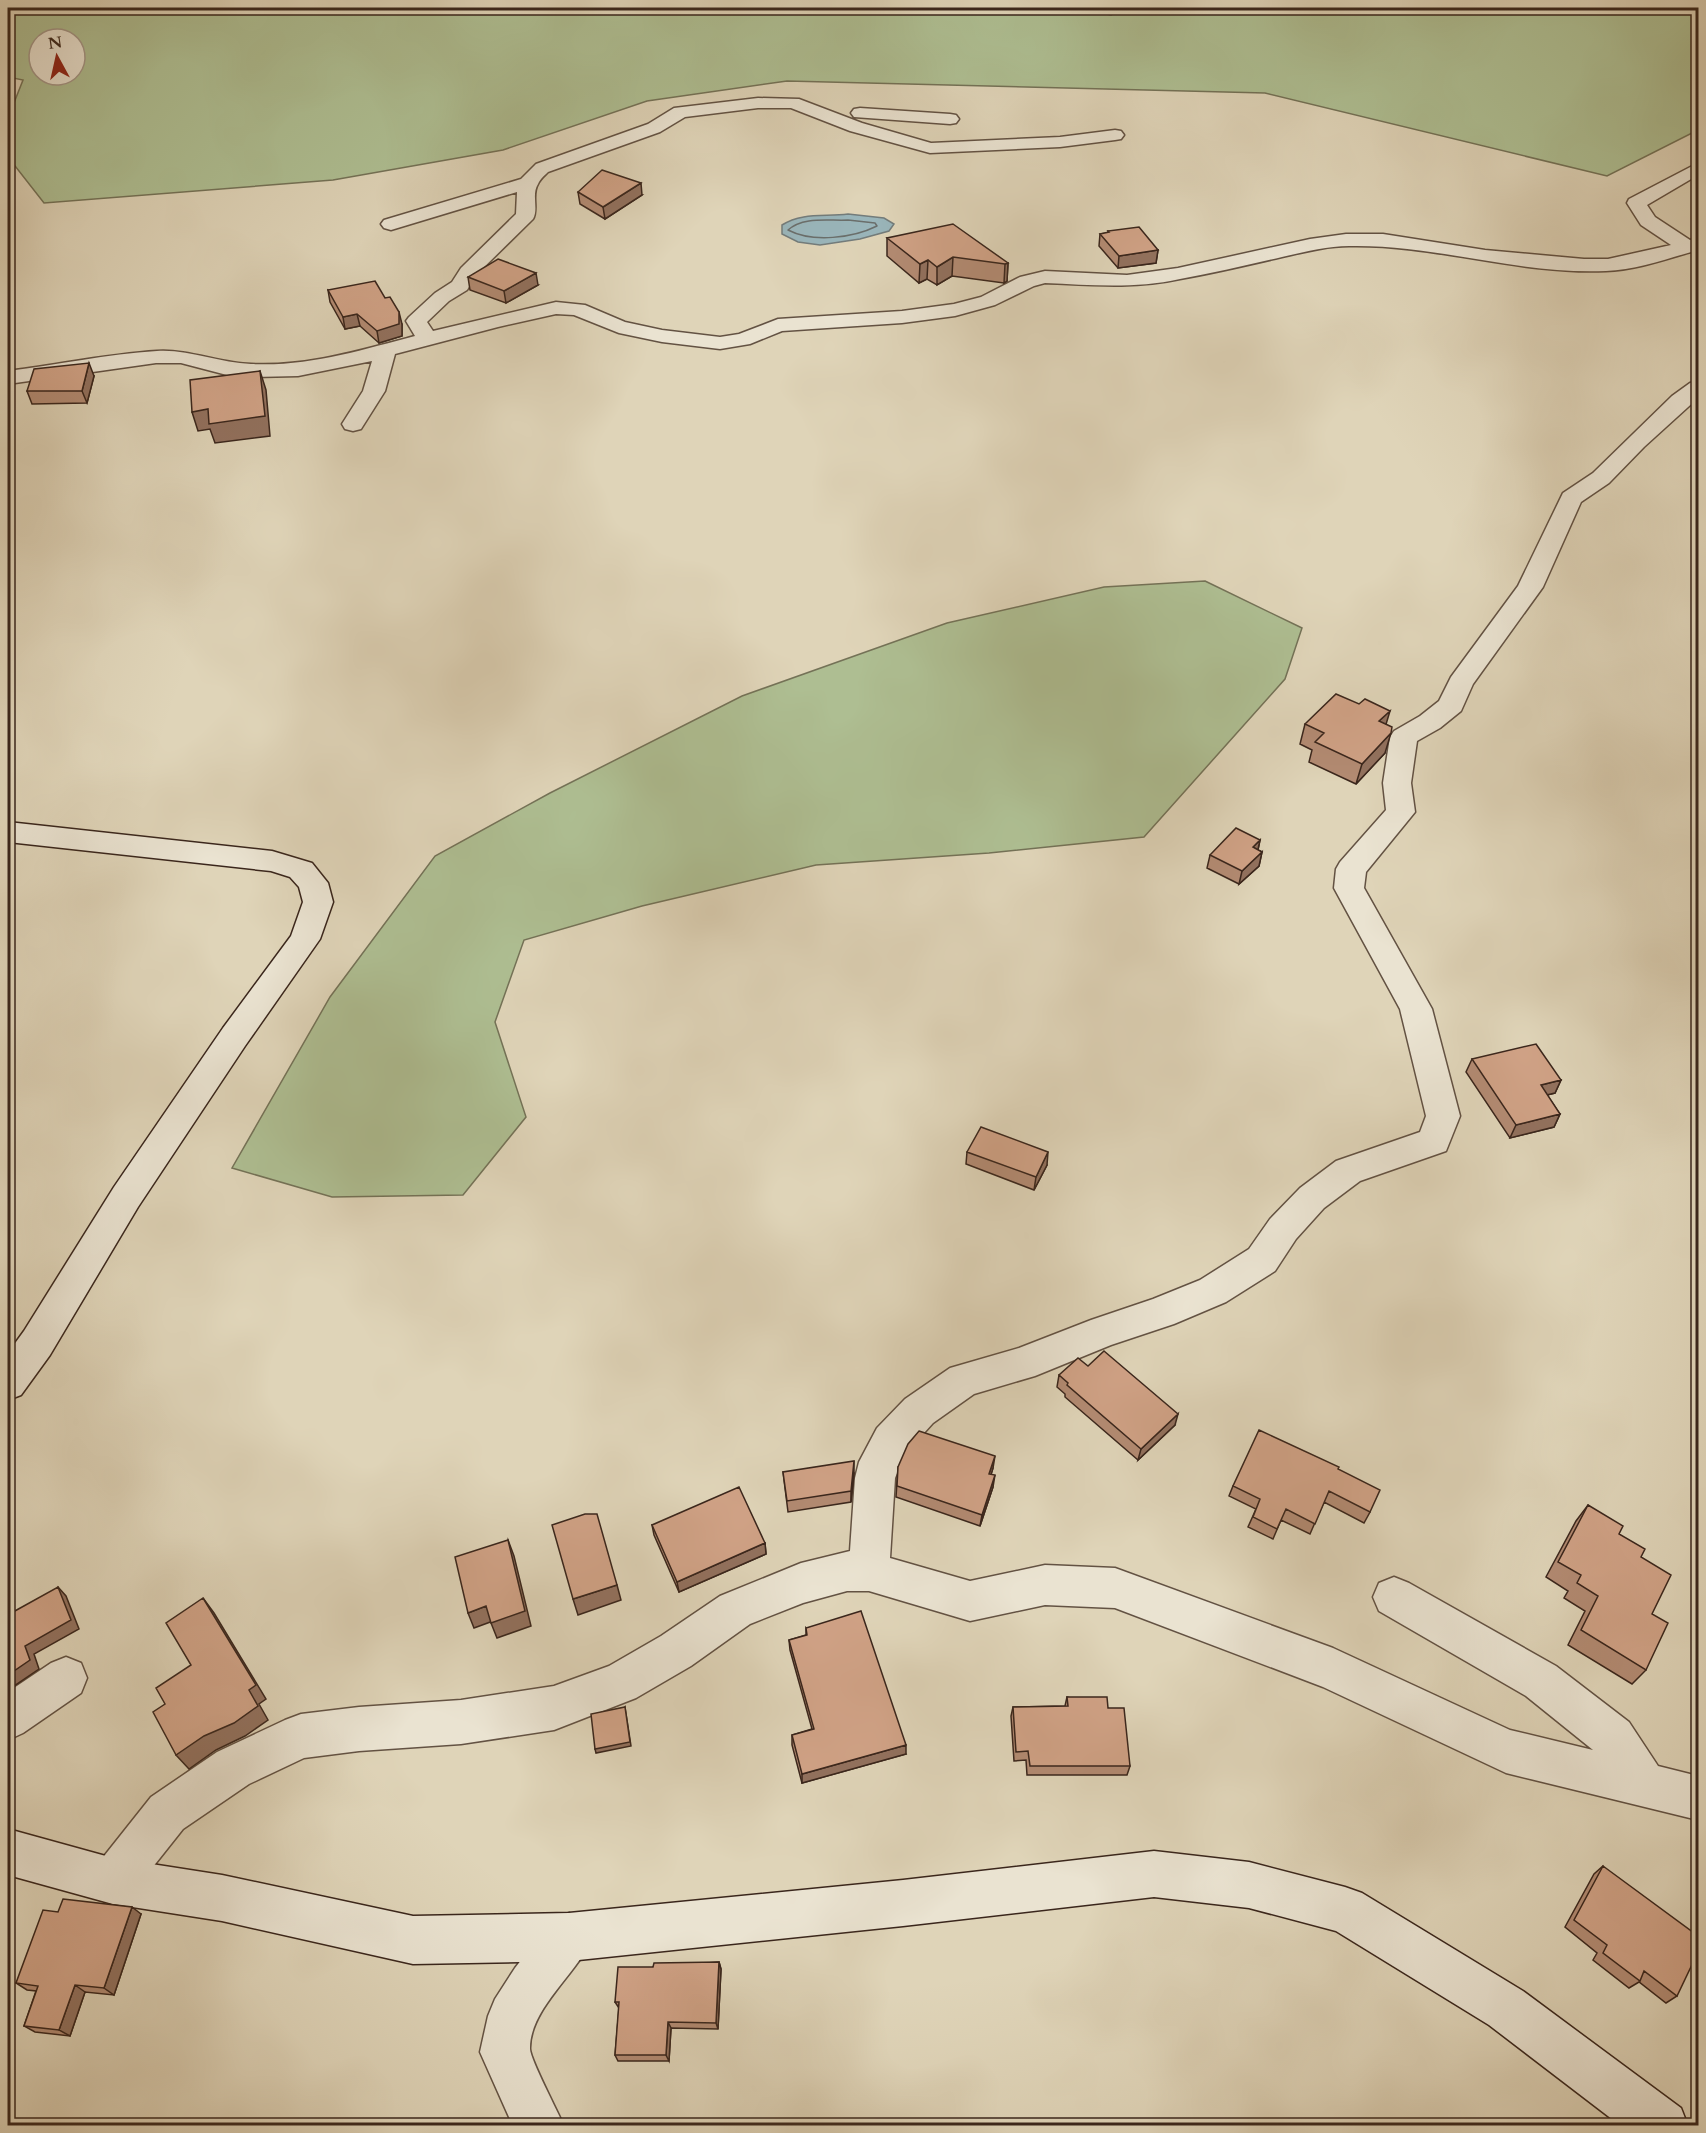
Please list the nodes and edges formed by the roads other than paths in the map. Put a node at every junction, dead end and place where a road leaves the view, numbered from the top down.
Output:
1 (793, 103) junction
2 (950, 119) dead end
3 (1115, 135) dead end
4 (1698, 168) edge
5 (528, 183) junction
6 (391, 224) dead end
7 (1692, 245) edge
8 (428, 339) junction
9 (386, 350) junction
10 (8, 378) edge
11 (1698, 388) edge
12 (353, 424) dead end
13 (8, 832) edge
14 (8, 1383) edge
15 (869, 1571) junction
16 (1394, 1597) dead end
17 (66, 1677) dead end
18 (8, 1718) edge
19 (1645, 1786) junction
20 (1698, 1798) edge
21 (8, 1852) edge
22 (113, 1881) junction
23 (569, 1937) junction
24 (539, 2126) edge
25 (1663, 2126) edge

1 - 2 street
1 - 3 street
1 - 5 street
4 - 7 street
5 - 6 street
5 - 8 street
7 - 8 street
8 - 9 street
9 - 10 street
9 - 12 street
11 - 15 street
13 - 14 street
15 - 19 street
15 - 22 street
16 - 19 street
17 - 18 street
19 - 20 street
21 - 22 street
22 - 23 street
23 - 24 street
23 - 25 street

